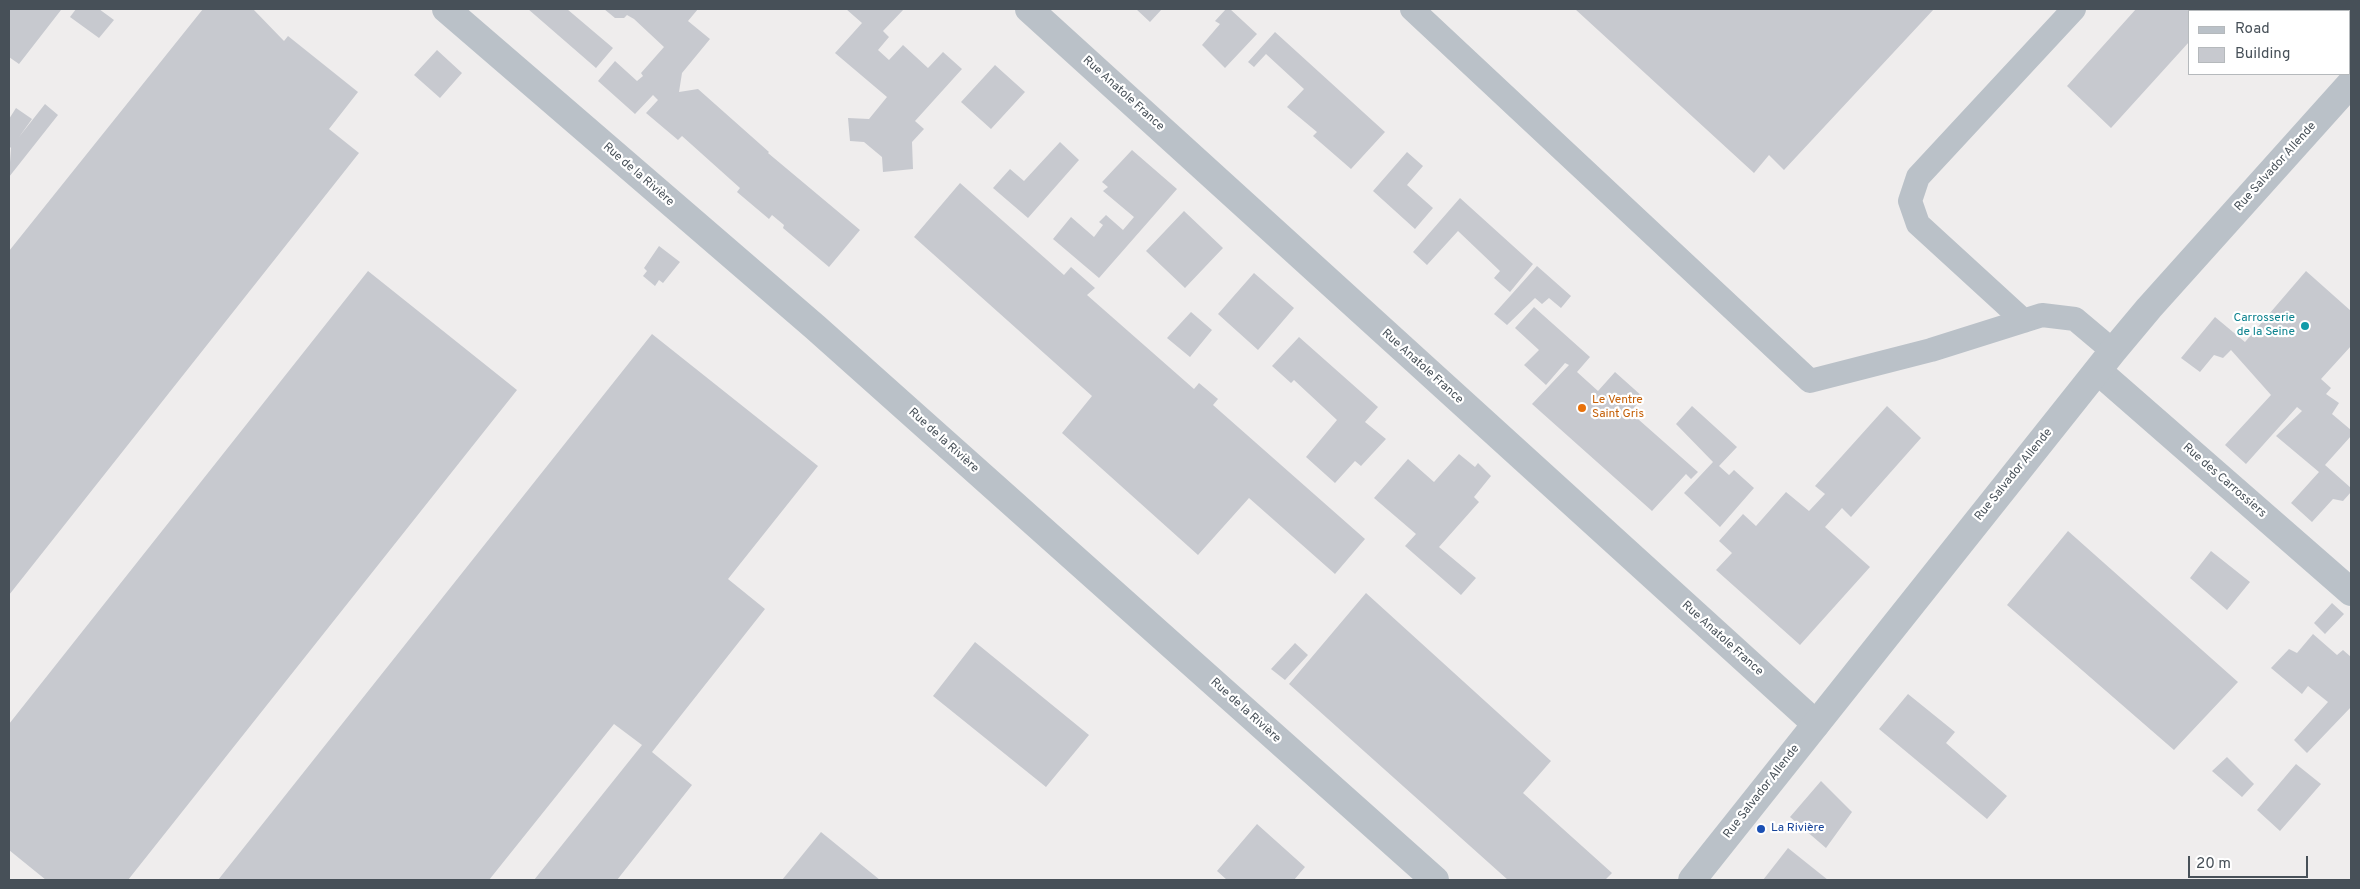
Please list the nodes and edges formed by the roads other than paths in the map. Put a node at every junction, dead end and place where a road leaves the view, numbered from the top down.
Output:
1 (446, 9) edge
2 (1029, 9) edge
3 (1412, 9) edge
4 (2074, 9) edge
5 (2351, 83) edge
6 (2024, 321) junction
7 (2105, 361) junction
8 (2351, 592) edge
9 (1816, 724) junction
10 (1435, 880) edge
11 (1692, 880) edge

1 - 10 street, Rue de la Rivière
2 - 9 street, Rue Anatole France
3 - 6 lane
4 - 6 lane
5 - 7 street, Rue Salvador Allende
6 - 7 lane
7 - 8 street, Rue des Carrossiers
7 - 9 street, Rue Salvador Allende
9 - 11 street, Rue Salvador Allende

